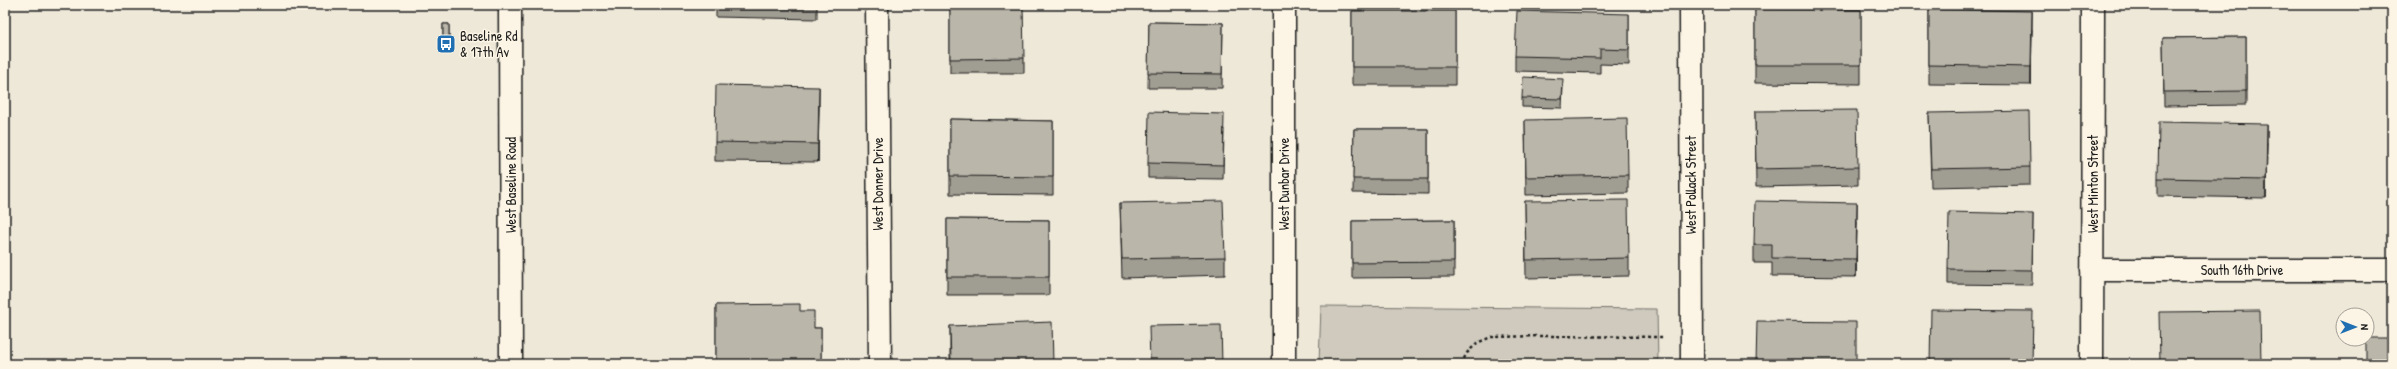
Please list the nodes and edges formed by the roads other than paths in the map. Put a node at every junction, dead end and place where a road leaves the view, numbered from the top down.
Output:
1 (510, 5) edge
2 (877, 5) edge
3 (1284, 5) edge
4 (1691, 5) edge
5 (2093, 5) edge
6 (2092, 270) junction
7 (2392, 270) edge
8 (511, 364) edge
9 (880, 364) edge
10 (1284, 364) edge
11 (1692, 364) edge
12 (2092, 364) edge

1 - 8 street, West Baseline Road
2 - 9 street, West Donner Drive
3 - 10 street, West Dunbar Drive
4 - 11 street, West Pollack Street
5 - 6 street, West Minton Street
6 - 7 street, South 16th Drive
6 - 12 street, West Minton Street

